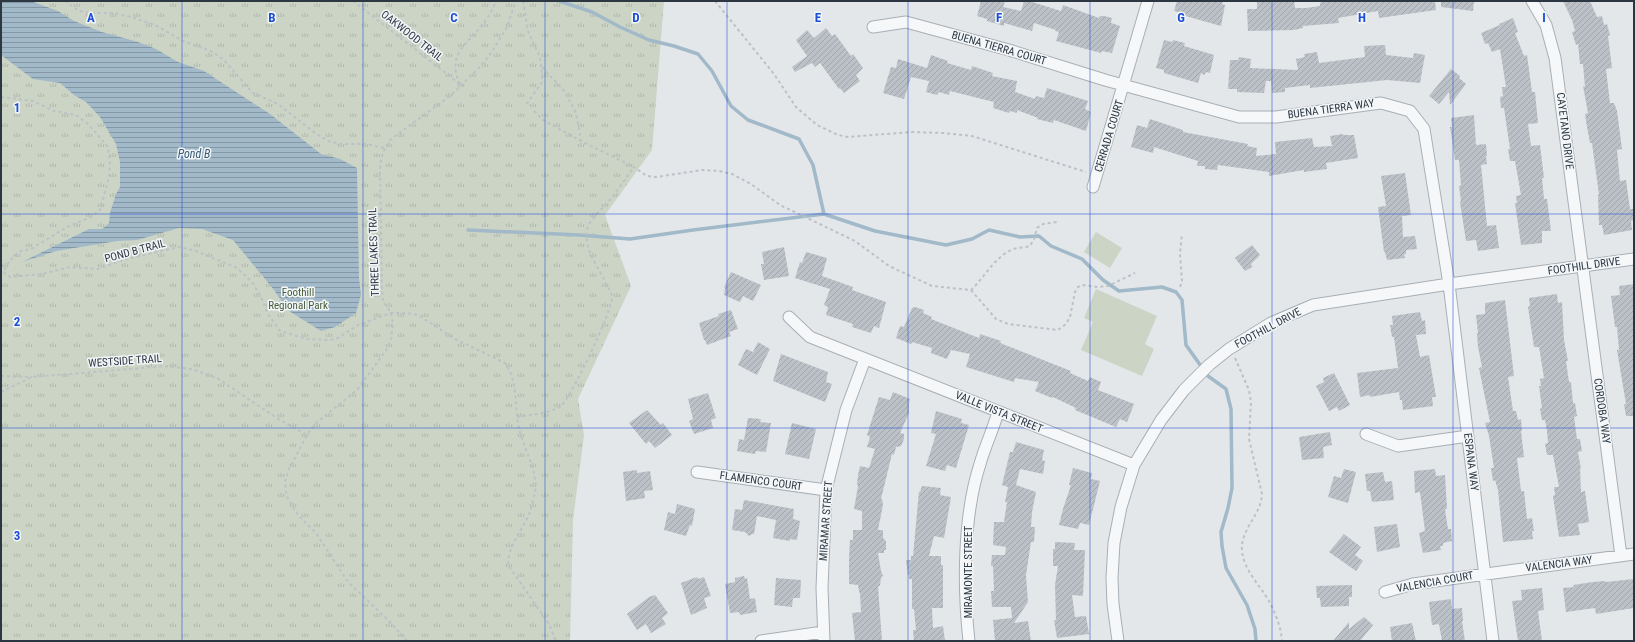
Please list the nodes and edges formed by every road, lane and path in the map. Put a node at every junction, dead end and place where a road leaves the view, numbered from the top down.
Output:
1 (65, 1) edge
2 (353, 1) edge
3 (496, 1) edge
4 (516, 1) edge
5 (523, 1) edge
6 (715, 1) edge
7 (1148, 1) edge
8 (1532, 1) edge
9 (873, 27) dead end
10 (541, 66) junction
11 (461, 85) junction
12 (1124, 85) junction
13 (1, 97) edge
14 (526, 105) dead end
15 (534, 111) dead end
16 (581, 141) junction
17 (384, 148) junction
18 (634, 167) junction
19 (1097, 175) junction
20 (1093, 187) dead end
21 (1057, 222) dead end
22 (1182, 234) dead end
23 (1634, 259) edge
24 (1582, 266) junction
25 (1136, 273) dead end
26 (1449, 284) junction
27 (1180, 288) dead end
28 (970, 290) junction
29 (391, 313) junction
30 (789, 317) dead end
31 (1229, 348) junction
32 (865, 359) junction
33 (1, 376) edge
34 (32, 377) junction
35 (1, 392) edge
36 (998, 412) junction
37 (517, 417) junction
38 (1366, 434) dead end
39 (307, 435) junction
40 (1468, 436) junction
41 (1134, 465) junction
42 (697, 472) dead end
43 (826, 490) junction
44 (1634, 554) edge
45 (1621, 556) junction
46 (1485, 574) junction
47 (1385, 592) dead end
48 (823, 637) edge
49 (407, 641) edge
50 (556, 641) edge
51 (761, 641) edge
52 (970, 641) edge
53 (1118, 641) edge
54 (1282, 641) edge
55 (1493, 641) edge

1 - 17 path
2 - 11 path, OAKWOOD TRAIL
3 - 11 path
4 - 11 path
5 - 10 path
6 - 19 path
7 - 12 street, CERRADA COURT
8 - 24 street, CAYETANO DRIVE
9 - 12 street, BUENA TIERRA COURT
10 - 14 path
10 - 16 path
11 - 17 path
12 - 19 street, CERRADA COURT
12 - 26 street, BUENA TIERRA WAY
13 - 29 path, POND B TRAIL
15 - 16 path
16 - 18 path
17 - 29 path, THREE LAKES TRAIL
18 - 28 path
18 - 37 path
19 - 20 street, CERRADA COURT
21 - 28 path
22 - 27 path
23 - 24 street, FOOTHILL DRIVE
24 - 26 street, FOOTHILL DRIVE
24 - 45 street, CORDOBA WAY
25 - 28 path
26 - 31 street, FOOTHILL DRIVE
26 - 40 street, ESPANA WAY
29 - 37 path
29 - 39 path, THREE LAKES TRAIL
30 - 32 street, VALLE VISTA STREET
31 - 41 street, FOOTHILL DRIVE
31 - 54 path
32 - 36 street, VALLE VISTA STREET
32 - 43 street, MIRAMAR STREET
33 - 34 path
34 - 35 path, WESTSIDE TRAIL
34 - 39 path, WESTSIDE TRAIL
36 - 41 street, VALLE VISTA STREET
36 - 52 street, MIRAMONTE STREET
37 - 50 path
38 - 40 street
39 - 49 path, THREE LAKES TRAIL
40 - 46 street, ESPANA WAY
41 - 53 street, FOOTHILL DRIVE
42 - 43 street, FLAMENCO COURT
43 - 48 street, MIRAMAR STREET
44 - 45 street, VALENCIA WAY
45 - 46 street, VALENCIA WAY
46 - 47 street, VALENCIA COURT
46 - 55 street, ESPANA WAY
48 - 51 street

